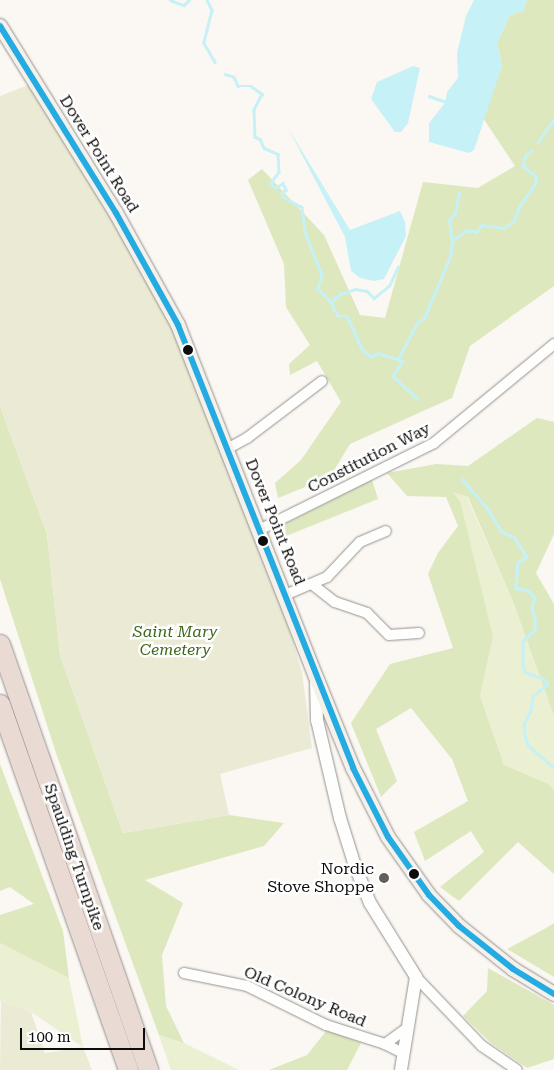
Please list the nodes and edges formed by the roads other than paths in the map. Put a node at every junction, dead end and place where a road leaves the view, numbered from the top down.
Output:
1 (0, 26) edge
2 (554, 344) edge
3 (322, 380) dead end
4 (227, 449) junction
5 (259, 530) junction
6 (386, 531) dead end
7 (313, 585) junction
8 (285, 595) junction
9 (419, 633) dead end
10 (0, 644) edge
11 (316, 677) junction
12 (0, 704) edge
13 (184, 973) dead end
14 (416, 977) junction
15 (554, 994) edge
16 (406, 1029) junction
17 (385, 1044) junction
18 (403, 1053) junction
19 (128, 1070) edge
20 (148, 1070) edge
21 (401, 1070) edge
22 (517, 1070) edge

1 - 4 main road, Dover Point Road
2 - 5 street, Constitution Way
3 - 4 street
4 - 5 main road, Dover Point Road
5 - 8 main road, Dover Point Road
6 - 7 street
7 - 8 street
7 - 9 street
8 - 11 main road, Dover Point Road
10 - 20 highway, Spaulding Turnpike
11 - 14 street
11 - 15 main road, Dover Point Road
12 - 19 highway, Spaulding Turnpike
13 - 17 street, Old Colony Road
14 - 16 street
14 - 22 street
16 - 17 street
16 - 18 street
17 - 18 street, Old Colony Road
18 - 21 street

